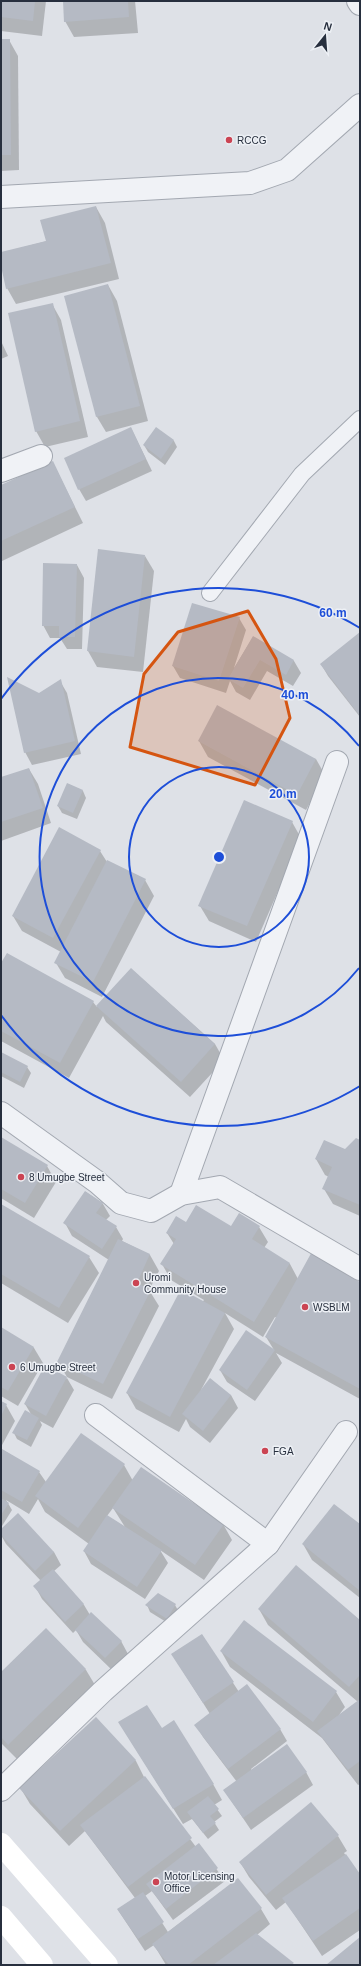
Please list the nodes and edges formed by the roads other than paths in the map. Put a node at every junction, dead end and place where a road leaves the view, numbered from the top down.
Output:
1 (358, 1) edge
2 (360, 4) edge
3 (360, 105) edge
4 (1, 197) edge
5 (360, 419) edge
6 (41, 456) dead end
7 (1, 471) edge
8 (210, 593) dead end
9 (337, 762) dead end
10 (1, 1113) edge
11 (181, 1194) junction
12 (360, 1268) edge
13 (96, 1415) dead end
14 (346, 1432) dead end
15 (268, 1544) junction
16 (1, 1790) edge
17 (1, 1844) edge
18 (1, 1917) edge
19 (42, 1965) edge
20 (107, 1965) edge

1 - 2 street
3 - 4 street
5 - 8 lane
6 - 7 street
9 - 11 street
10 - 11 street
11 - 12 street
13 - 15 street
14 - 15 street
15 - 16 street
17 - 20 main road
18 - 19 main road

